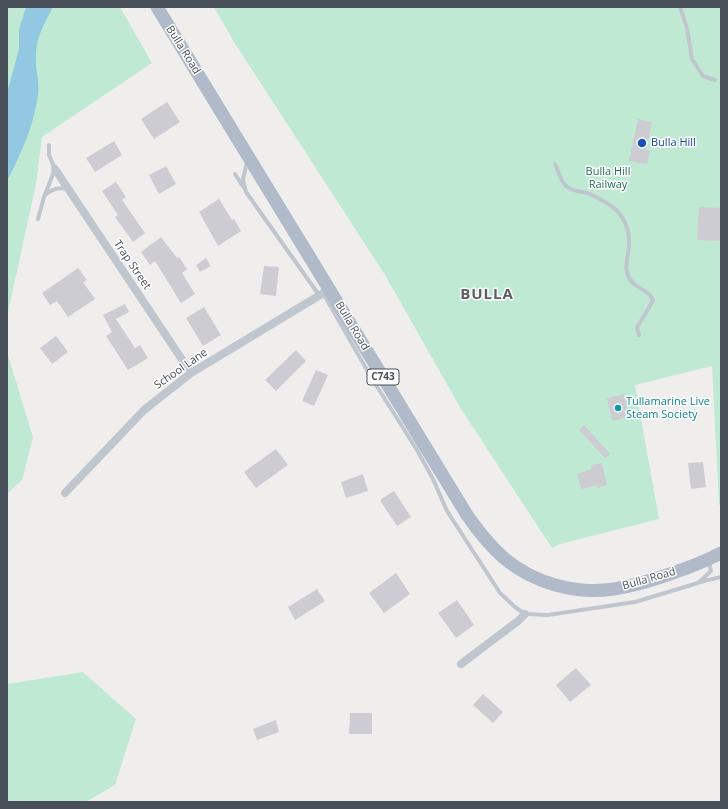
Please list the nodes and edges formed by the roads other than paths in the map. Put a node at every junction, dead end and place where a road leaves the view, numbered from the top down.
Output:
1 (156, 7) edge
2 (680, 7) edge
3 (715, 80) dead end
4 (49, 145) dead end
5 (247, 154) junction
6 (555, 164) dead end
7 (54, 169) junction
8 (235, 174) dead end
9 (68, 189) junction
10 (246, 192) junction
11 (44, 197) junction
12 (38, 219) dead end
13 (324, 292) junction
14 (639, 335) dead end
15 (191, 373) junction
16 (65, 493) dead end
17 (721, 553) edge
18 (721, 556) edge
19 (708, 560) junction
20 (721, 576) edge
21 (698, 583) junction
22 (525, 614) junction
23 (461, 664) dead end

1 - 5 main road, Bulla Road / C743
2 - 3 lane
4 - 7 lane
5 - 10 lane
5 - 13 main road, Bulla Road / C743
6 - 14 lane
7 - 9 street, Trap Street
7 - 11 lane
8 - 10 lane
9 - 11 lane
9 - 15 street, Trap Street
10 - 13 lane
11 - 12 lane
13 - 15 street, School Lane
13 - 19 main road, Bulla Road / C743
13 - 22 lane, Bulla Road
15 - 16 street, School Lane
17 - 19 main road, Bulla Road / C743
18 - 19 main road, Bulla Road / C743
19 - 21 lane
20 - 21 lane, Bulla Road
21 - 22 lane, Bulla Road
22 - 23 street

